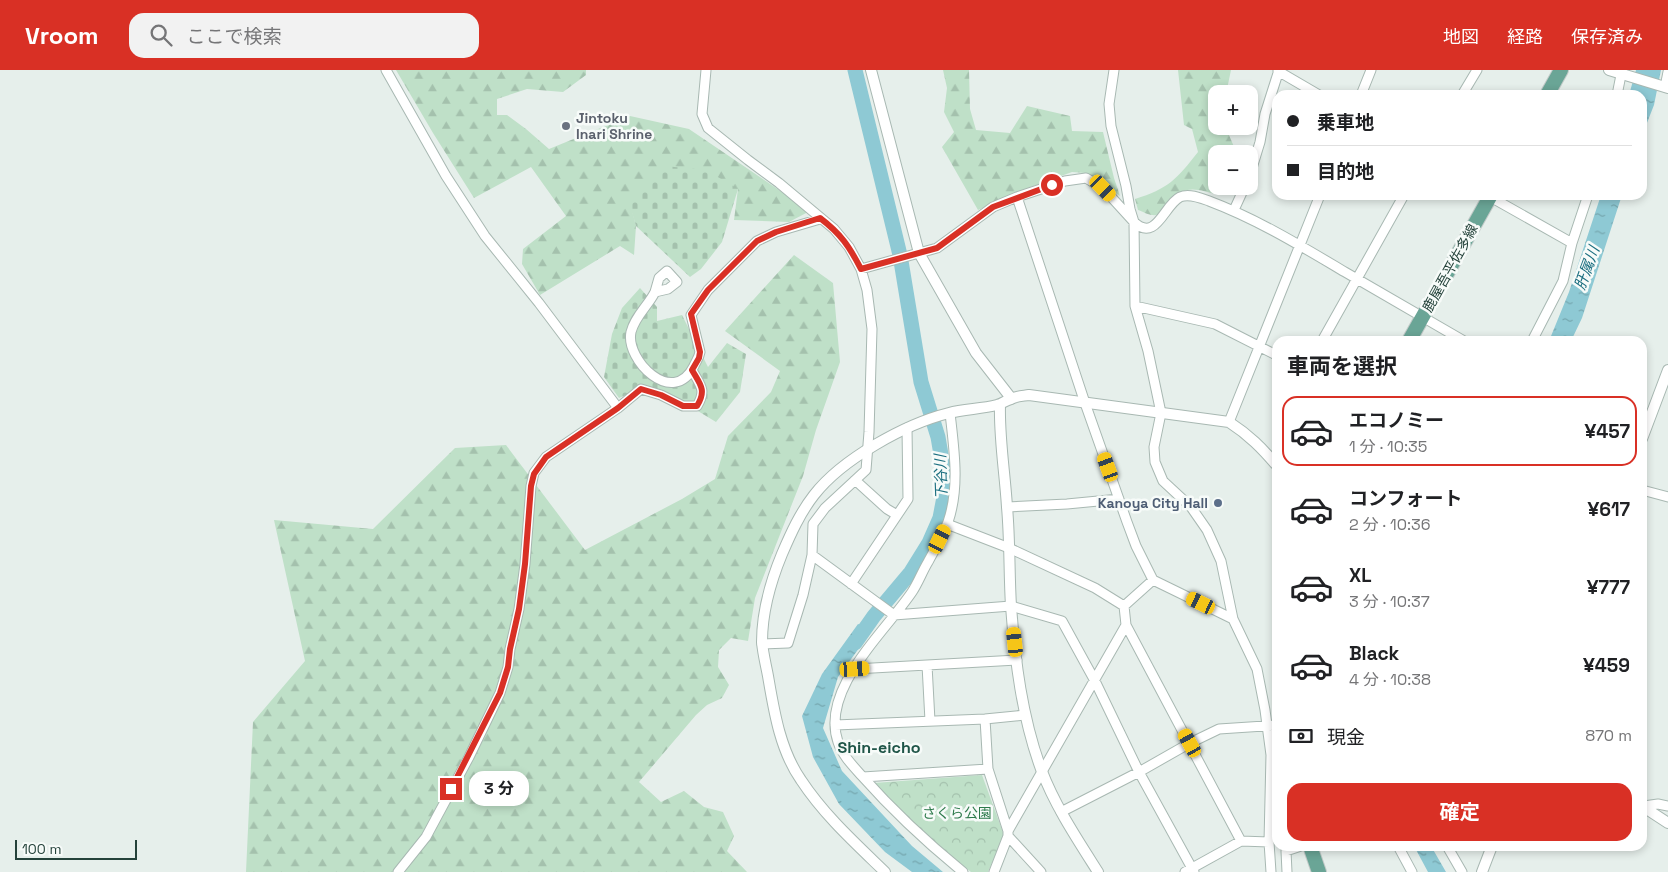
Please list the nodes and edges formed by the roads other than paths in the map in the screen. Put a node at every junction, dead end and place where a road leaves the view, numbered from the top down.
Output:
1 (386, 70) edge
2 (706, 70) edge
3 (871, 70) edge
4 (1114, 70) edge
5 (1372, 70) edge
6 (1476, 70) edge
7 (1561, 70) edge
8 (1609, 70) edge
9 (1278, 71) edge
10 (1623, 72) edge
11 (1668, 72) edge
12 (1664, 87) edge
13 (1272, 90) edge
14 (1310, 90) edge
15 (1363, 90) edge
16 (1465, 90) edge
17 (1550, 90) edge
18 (1618, 90) edge
19 (1272, 91) edge
20 (1258, 149) edge
21 (1241, 195) edge
22 (1017, 196) junction
23 (1318, 200) edge
24 (1401, 200) edge
25 (1487, 200) edge
26 (1496, 200) edge
27 (1586, 200) edge
28 (1234, 210) junction
29 (820, 218) junction
30 (1134, 222) junction
31 (1572, 243) junction
32 (1300, 245) junction
33 (914, 254) junction
34 (861, 269) junction
35 (1357, 279) junction
36 (655, 292) dead end
37 (1136, 306) junction
38 (1422, 317) junction
39 (1325, 336) edge
40 (1412, 336) edge
41 (1455, 336) edge
42 (1535, 336) edge
43 (1259, 347) junction
44 (1272, 353) edge
45 (692, 370) junction
46 (1668, 370) edge
47 (1011, 398) junction
48 (1084, 402) junction
49 (1000, 405) junction
50 (618, 408) junction
51 (1161, 413) junction
52 (945, 415) junction
53 (1229, 422) junction
54 (1647, 426) edge
55 (907, 428) junction
56 (868, 450) junction
57 (1272, 460) edge
58 (856, 480) junction
59 (1647, 491) edge
60 (1668, 497) edge
61 (1119, 499) junction
62 (1007, 507) junction
63 (897, 515) junction
64 (947, 524) junction
65 (1009, 548) junction
66 (812, 555) junction
67 (1153, 580) junction
68 (851, 584) junction
69 (1011, 606) junction
70 (1124, 606) junction
71 (894, 615) junction
72 (1233, 619) junction
73 (1126, 625) junction
74 (762, 644) junction
75 (1017, 660) junction
76 (927, 665) junction
77 (855, 669) junction
78 (1095, 682) junction
79 (1025, 715) junction
80 (985, 719) junction
81 (930, 721) junction
82 (1272, 722) edge
83 (835, 725) junction
84 (1272, 726) edge
85 (1272, 740) edge
86 (1190, 743) junction
87 (988, 768) junction
88 (1042, 771) junction
89 (1139, 772) junction
90 (863, 777) junction
91 (1647, 805) edge
92 (1668, 806) edge
93 (1647, 809) edge
94 (1061, 812) junction
95 (1668, 823) edge
96 (1008, 834) junction
97 (1241, 841) junction
98 (1269, 842) junction
99 (1286, 851) edge
100 (1312, 851) edge
101 (1401, 851) edge
102 (1451, 851) edge
103 (1490, 851) edge
104 (1191, 871) edge
105 (398, 872) edge
106 (885, 872) edge
107 (963, 872) edge
108 (994, 872) edge
109 (1041, 872) edge
110 (1098, 872) edge
111 (1271, 872) edge
112 (1287, 872) edge
113 (1319, 872) edge
114 (1412, 872) edge
115 (1462, 872) edge
116 (1482, 872) edge

1 - 50 street
2 - 29 street
3 - 33 street
4 - 30 street
5 - 15 street
6 - 16 street
7 - 17 main road
8 - 10 street
9 - 13 street
9 - 14 street
10 - 12 street
10 - 18 street
11 - 12 street
19 - 20 street
21 - 28 street
22 - 30 street
22 - 33 street
22 - 48 street
23 - 32 street
24 - 35 street
25 - 38 main road, 鹿屋吾平佐多線
26 - 31 street
27 - 31 street
28 - 30 street
28 - 32 street
29 - 34 street
29 - 45 street
30 - 37 street
31 - 42 street
32 - 35 street
32 - 43 street
33 - 34 street
33 - 47 street
34 - 56 street
35 - 38 street
35 - 39 street
36 - 45 street
37 - 43 street
37 - 51 street
38 - 40 main road, 鹿屋吾平佐多線
38 - 41 street
43 - 44 street
43 - 53 street
45 - 50 street
46 - 54 street
47 - 48 street
47 - 49 street
48 - 51 street
48 - 61 street
49 - 52 street
49 - 62 street
50 - 105 street
51 - 53 street
51 - 72 street
52 - 55 street
52 - 64 street
53 - 57 street
55 - 56 street
55 - 63 street
56 - 58 street
56 - 74 street
58 - 63 street
58 - 66 street
59 - 60 street
61 - 62 street
61 - 67 street
62 - 65 street
63 - 68 street
64 - 65 street
64 - 71 street
65 - 69 street
65 - 70 street
66 - 68 street
66 - 74 street
67 - 70 street
67 - 72 street
68 - 71 street
69 - 71 street
69 - 75 street
69 - 78 street
70 - 73 street
71 - 77 street
72 - 82 street
73 - 78 street
73 - 86 street
74 - 106 street
75 - 76 street
75 - 79 street
76 - 77 street
76 - 81 street
77 - 83 street
78 - 88 street
78 - 89 street
79 - 80 street
79 - 88 street
80 - 81 street
80 - 87 street
81 - 83 street
83 - 90 street
84 - 86 street
85 - 98 street
86 - 89 street
86 - 97 street
87 - 90 street
87 - 96 street
88 - 94 street
88 - 96 street
89 - 94 street
89 - 104 street
90 - 107 street
91 - 92 street
93 - 95 street
94 - 110 street
96 - 108 street
96 - 109 street
97 - 98 street
97 - 104 street
98 - 111 street
99 - 112 street
100 - 113 main road
101 - 114 street
102 - 115 street
103 - 116 street

